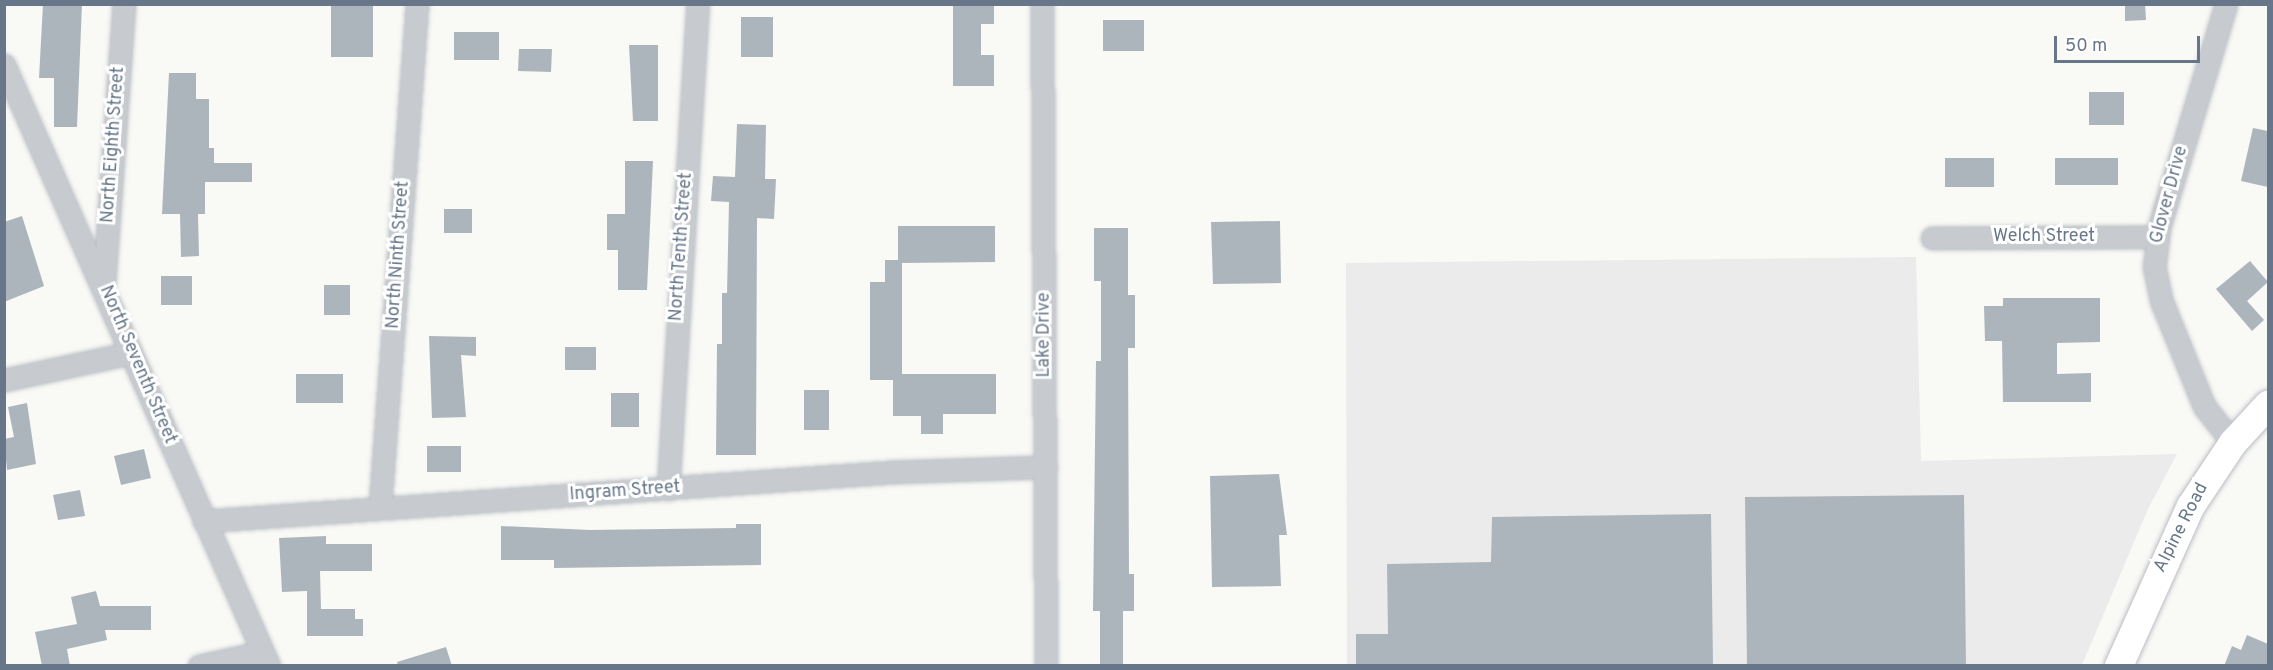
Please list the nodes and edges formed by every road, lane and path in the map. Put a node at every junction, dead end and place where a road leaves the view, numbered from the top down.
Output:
1 (124, 4) edge
2 (417, 4) edge
3 (698, 4) edge
4 (1042, 4) edge
5 (2226, 4) edge
6 (4, 65) edge
7 (2157, 237) junction
8 (1932, 238) dead end
9 (104, 286) junction
10 (130, 353) junction
11 (4, 380) edge
12 (2268, 405) edge
13 (2233, 443) junction
14 (1046, 467) junction
15 (668, 489) junction
16 (380, 506) junction
17 (204, 521) junction
18 (265, 659) edge
19 (199, 666) edge
20 (1046, 666) edge
21 (2120, 666) edge

1 - 9 street, North Eighth Street
2 - 16 street, North Ninth Street
3 - 15 street, North Tenth Street
4 - 14 street, Lake Drive
5 - 7 street, Glover Drive
6 - 9 street, North Seventh Street
7 - 8 street, Welch Street
7 - 13 street, Glover Drive
9 - 10 street, North Seventh Street
10 - 11 street
10 - 17 street, North Seventh Street
12 - 13 main road, Alpine Road
13 - 21 main road, Alpine Road
14 - 15 street, Ingram Street
14 - 20 street, Lake Drive
15 - 16 street, Ingram Street
16 - 17 street, Ingram Street
17 - 18 street, North Seventh Street
18 - 19 street

